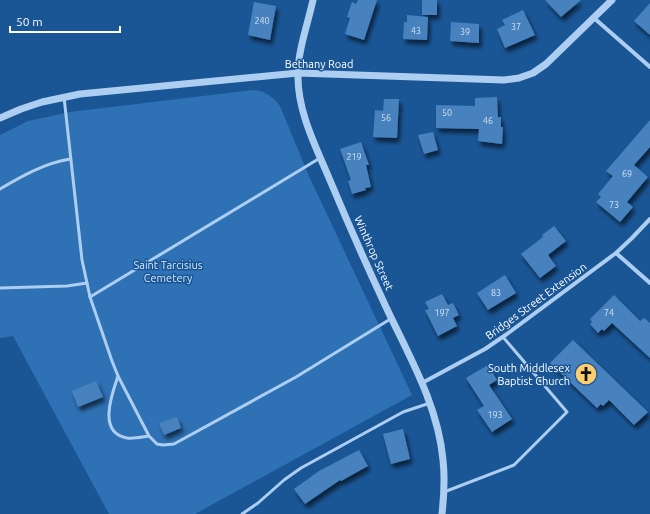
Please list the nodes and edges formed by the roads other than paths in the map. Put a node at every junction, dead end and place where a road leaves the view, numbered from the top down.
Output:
1 (313, 0) edge
2 (612, 0) edge
3 (594, 18) junction
4 (650, 67) edge
5 (298, 73) junction
6 (64, 97) junction
7 (0, 118) edge
8 (321, 158) junction
9 (70, 159) junction
10 (0, 189) edge
11 (650, 219) edge
12 (616, 253) junction
13 (87, 283) junction
14 (650, 283) edge
15 (0, 288) edge
16 (90, 297) junction
17 (392, 318) junction
18 (503, 337) junction
19 (118, 376) junction
20 (422, 384) junction
21 (430, 403) junction
22 (149, 436) junction
23 (444, 492) junction
24 (242, 514) edge
25 (442, 514) edge

1 - 5 street, Winthrop Street
2 - 3 street, Bethany Road
3 - 4 street
3 - 5 street, Bethany Road
5 - 6 street, Bethany Road
5 - 8 street, Winthrop Street
6 - 7 street, Bethany Road
6 - 9 lane
8 - 16 lane
8 - 17 street, Winthrop Street
9 - 10 lane
9 - 13 lane
11 - 12 street, Bridges Street Extension
12 - 14 street
12 - 18 street, Bridges Street Extension
13 - 15 lane
13 - 16 lane
16 - 19 lane
17 - 20 street, Winthrop Street
17 - 22 lane
18 - 20 street, Bridges Street Extension
18 - 23 lane
19 - 22 lane
19 - 22 lane
20 - 21 street, Winthrop Street
21 - 23 street, Winthrop Street
21 - 24 lane
23 - 25 street, Winthrop Street

